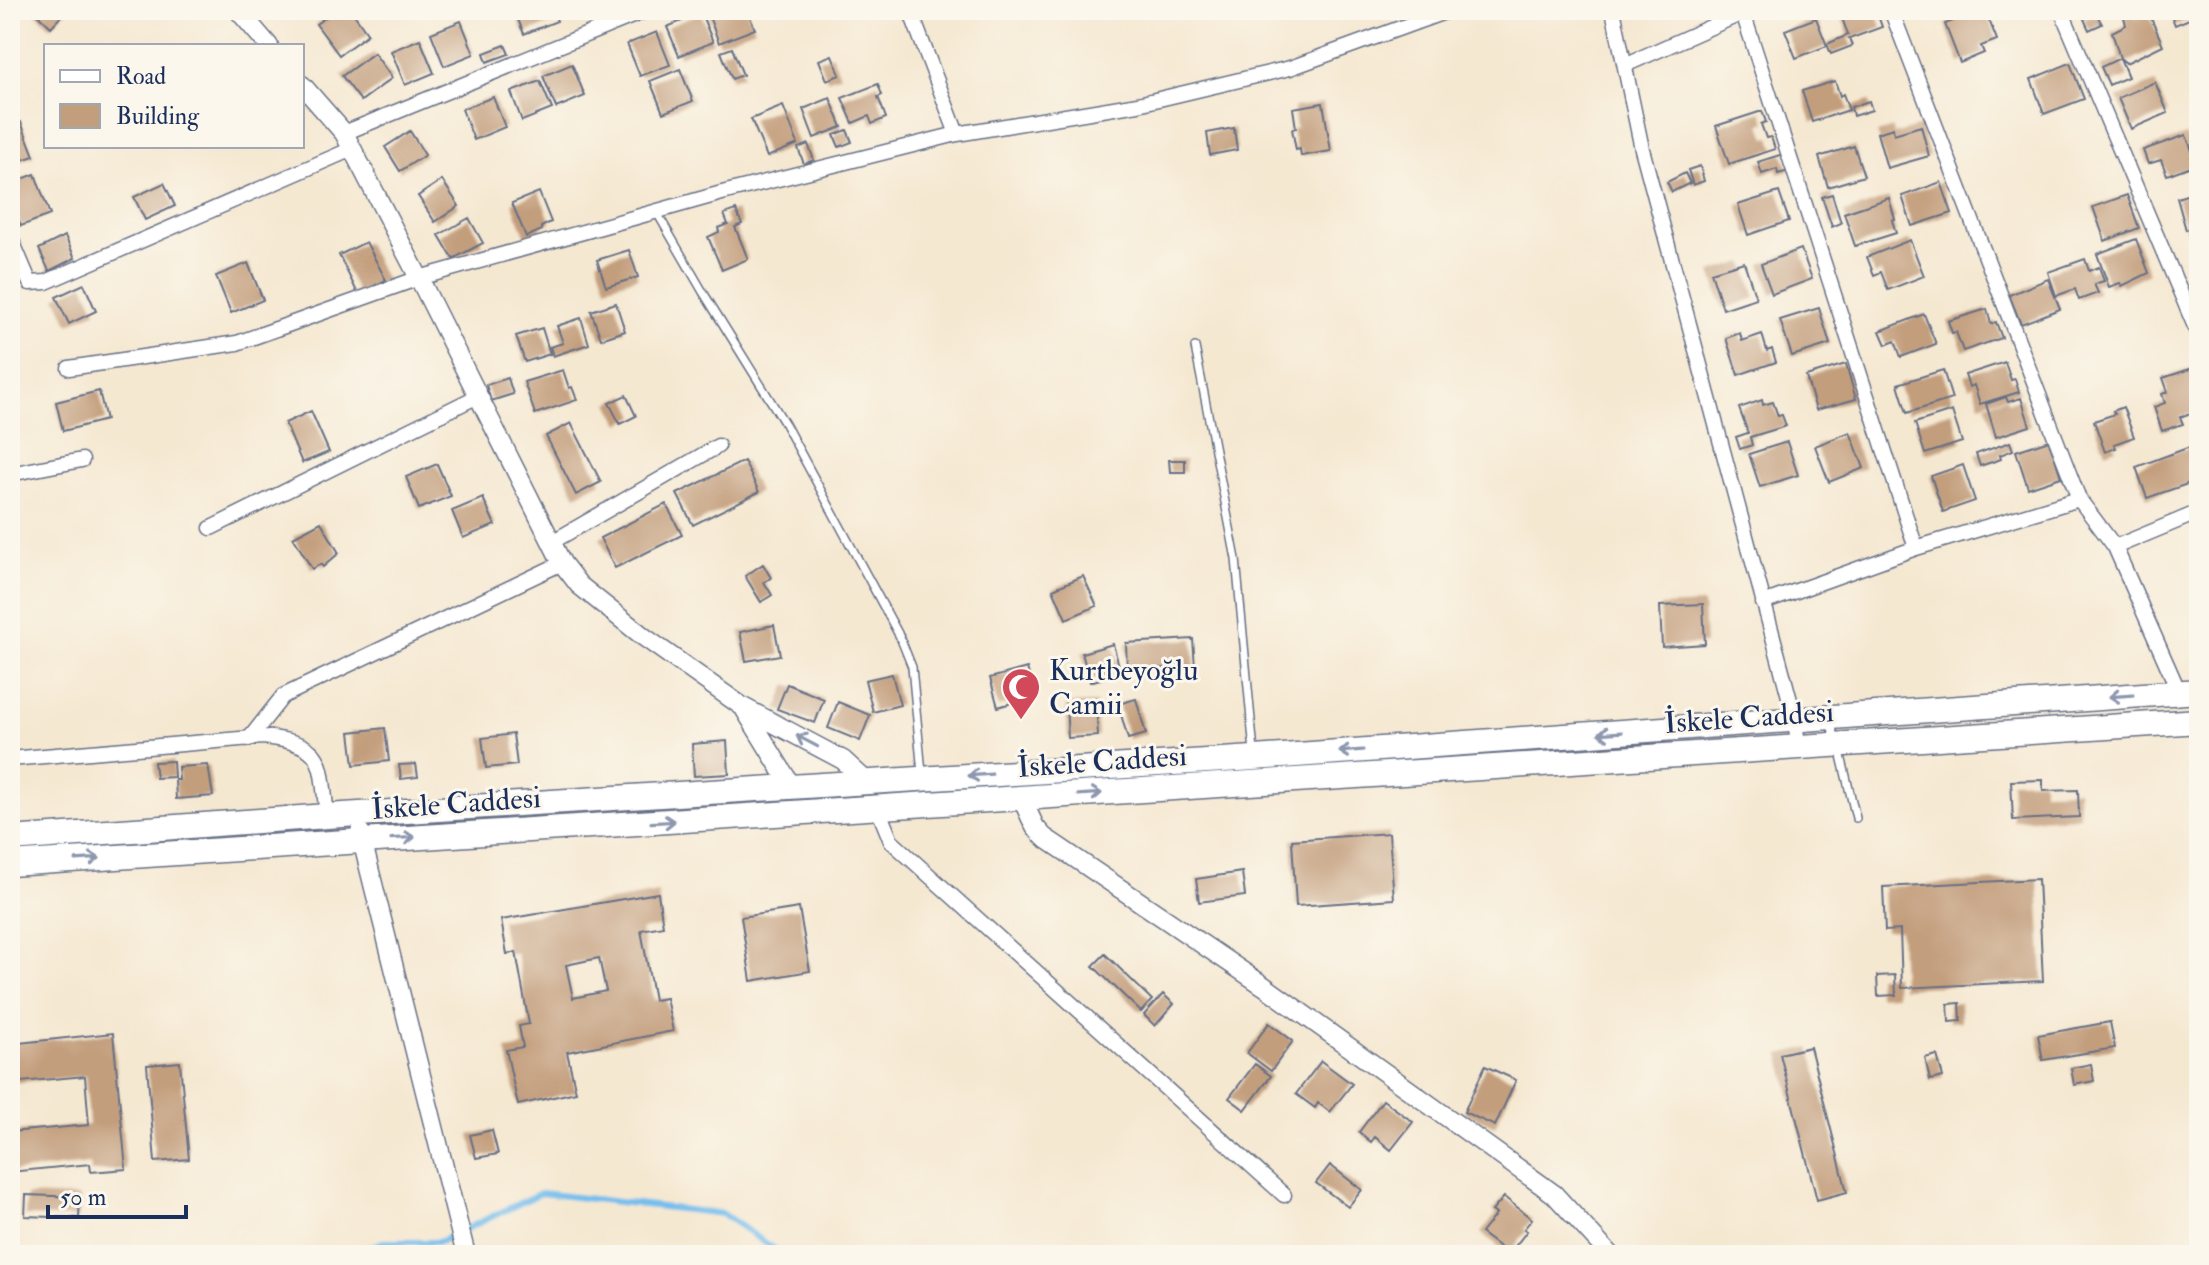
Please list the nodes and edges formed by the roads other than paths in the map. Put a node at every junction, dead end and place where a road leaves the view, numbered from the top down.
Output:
1 (238, 10) edge
2 (647, 10) edge
3 (910, 10) edge
4 (1450, 10) edge
5 (1613, 10) edge
6 (1891, 10) edge
7 (2061, 10) edge
8 (1746, 12) edge
9 (267, 44) edge
10 (1625, 65) junction
11 (304, 87) edge
12 (957, 134) junction
13 (348, 141) junction
14 (656, 211) junction
15 (10, 236) edge
16 (419, 278) junction
17 (2199, 336) edge
18 (1195, 347) dead end
19 (69, 368) dead end
20 (478, 396) junction
21 (718, 446) dead end
22 (82, 460) dead end
23 (10, 474) edge
24 (2079, 499) junction
25 (2199, 512) edge
26 (211, 528) dead end
27 (552, 542) junction
28 (2115, 547) junction
29 (1916, 548) junction
30 (562, 563) junction
31 (1763, 603) junction
32 (2189, 691) edge
33 (743, 707) junction
34 (1828, 717) junction
35 (1795, 719) junction
36 (2199, 721) edge
37 (249, 739) junction
38 (1838, 743) junction
39 (1798, 746) junction
40 (1254, 758) junction
41 (10, 759) edge
42 (923, 779) junction
43 (867, 782) junction
44 (792, 787) junction
45 (1022, 799) junction
46 (878, 809) junction
47 (355, 814) junction
48 (327, 816) junction
49 (1856, 818) dead end
50 (10, 839) edge
51 (362, 840) junction
52 (10, 864) edge
53 (1284, 1195) dead end
54 (466, 1255) edge
55 (1610, 1255) edge

1 - 9 street
2 - 13 street
3 - 12 street
4 - 12 street
5 - 10 street
6 - 24 street
7 - 17 street
8 - 10 street
8 - 29 street
10 - 31 street
11 - 13 street
12 - 14 street
13 - 15 street
13 - 16 street
14 - 16 street
14 - 42 lane
16 - 19 street
16 - 20 street
18 - 40 lane
20 - 26 street
20 - 27 street
21 - 27 street
22 - 23 street
24 - 28 street
24 - 29 street
25 - 28 street
27 - 30 street
28 - 32 street
29 - 31 street
30 - 33 street
30 - 37 street
31 - 35 street
32 -> 34 main road
43 -> 33 street
33 - 44 street
34 - 35 main road
34 - 38 lane
35 - 39 street
35 -> 40 main road
36 - 38 main road, İskele Caddesi
37 - 41 street
37 - 48 street
38 - 39 main road, İskele Caddesi
38 - 49 lane
45 -> 39 main road, İskele Caddesi
40 -> 42 main road
42 - 43 main road
43 - 44 main road
44 - 47 main road
45 - 46 main road, İskele Caddesi
45 - 55 street
51 -> 46 main road, İskele Caddesi
46 - 53 street
47 - 48 main road
47 - 51 street
48 - 50 main road
52 -> 51 main road, İskele Caddesi
51 - 54 street

